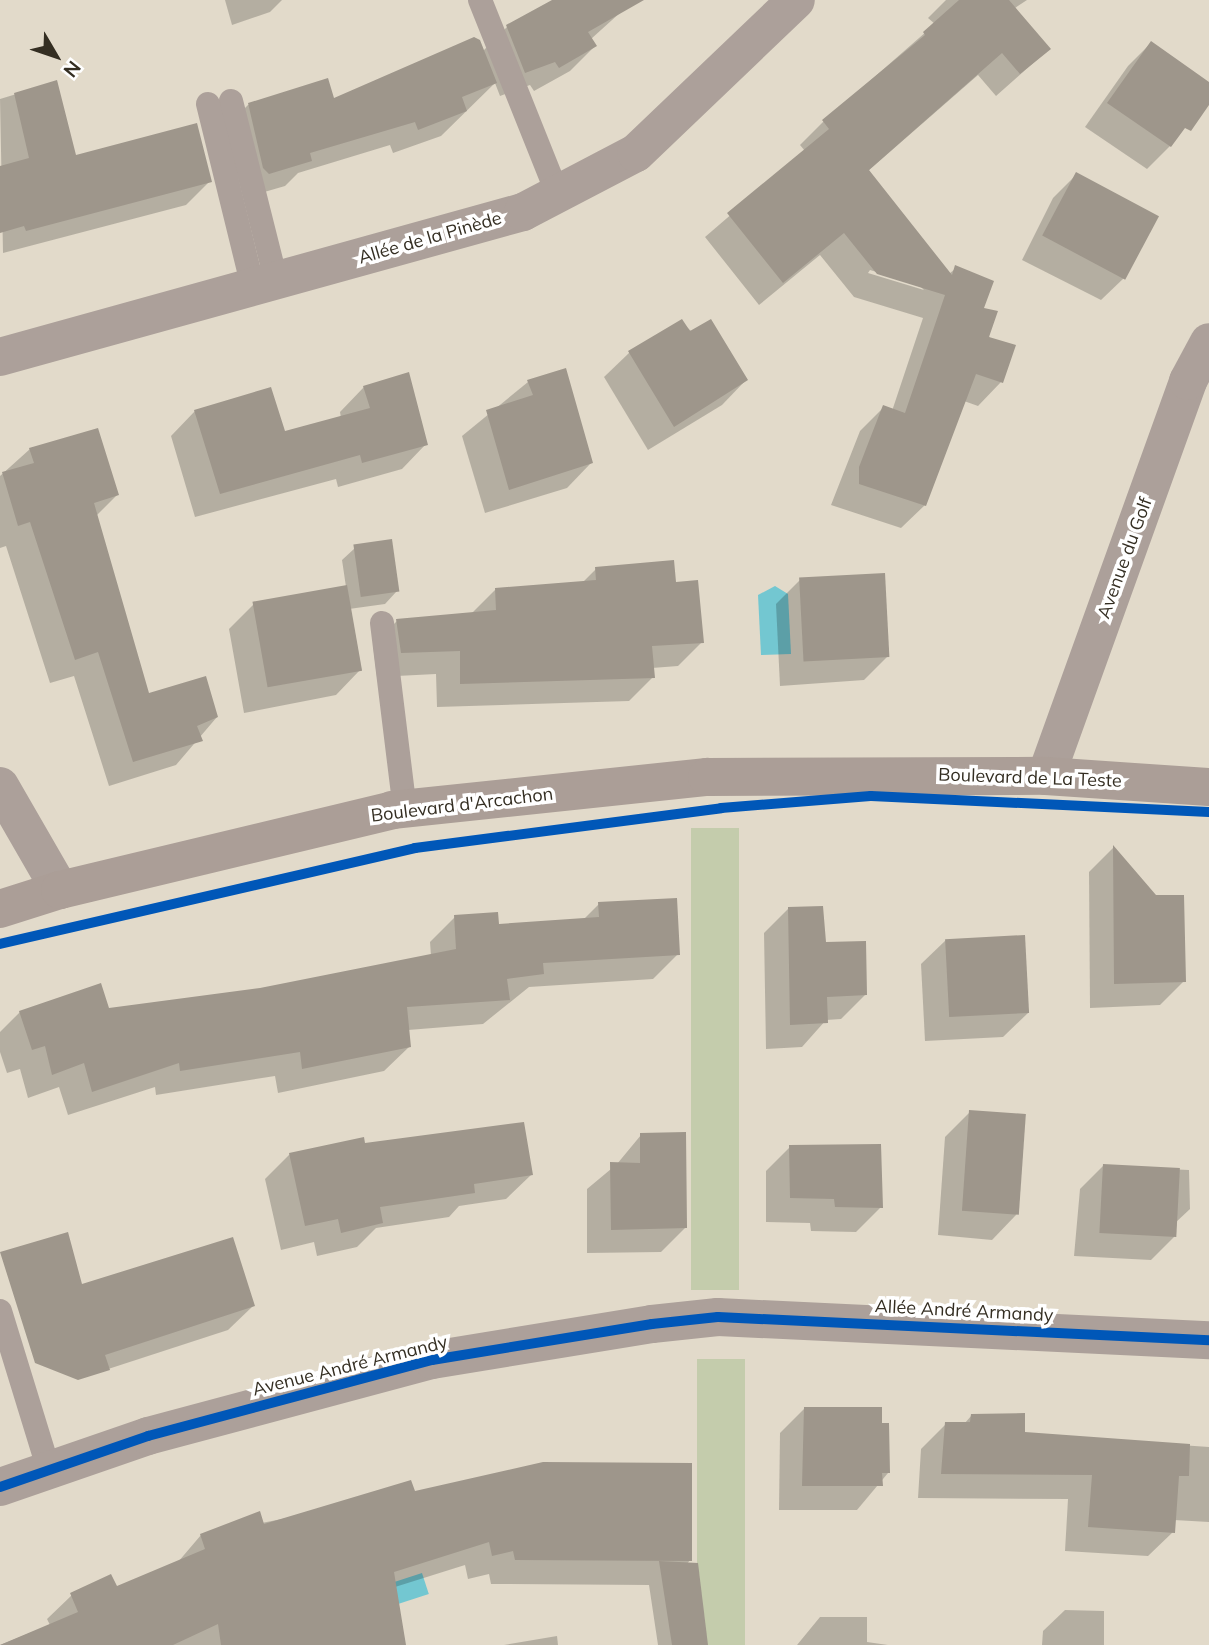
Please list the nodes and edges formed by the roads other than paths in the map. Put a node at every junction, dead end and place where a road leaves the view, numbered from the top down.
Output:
1 (480, 0) edge
2 (796, 0) edge
3 (220, 102) dead end
4 (557, 193) junction
5 (265, 284) junction
6 (1209, 342) edge
7 (0, 357) edge
8 (382, 623) dead end
9 (852, 775) joint
10 (1046, 776) junction
11 (0, 786) edge
12 (1209, 786) edge
13 (405, 810) junction
14 (60, 890) junction
15 (0, 909) edge
16 (0, 1311) edge
17 (718, 1317) joint
18 (1209, 1340) edge
19 (49, 1470) junction
20 (0, 1487) edge

1 - 4 lane
2 - 4 street, Allée de la Pinède
3 - 5 lane
4 - 5 street, Allée de la Pinède
5 - 7 street, Allée de la Pinède
6 - 10 street, Avenue du Golf
8 - 13 lane
9 - 10 main road, Boulevard de La Teste
9 - 13 main road, Boulevard d'Arcachon
10 - 12 main road, Boulevard de La Teste
11 - 14 street
13 - 14 main road, Boulevard d'Arcachon
14 - 15 main road, Boulevard d'Arcachon
16 - 19 lane
17 - 18 street, Allée André Armandy
17 - 19 street, Avenue André Armandy
19 - 20 street, Avenue André Armandy

